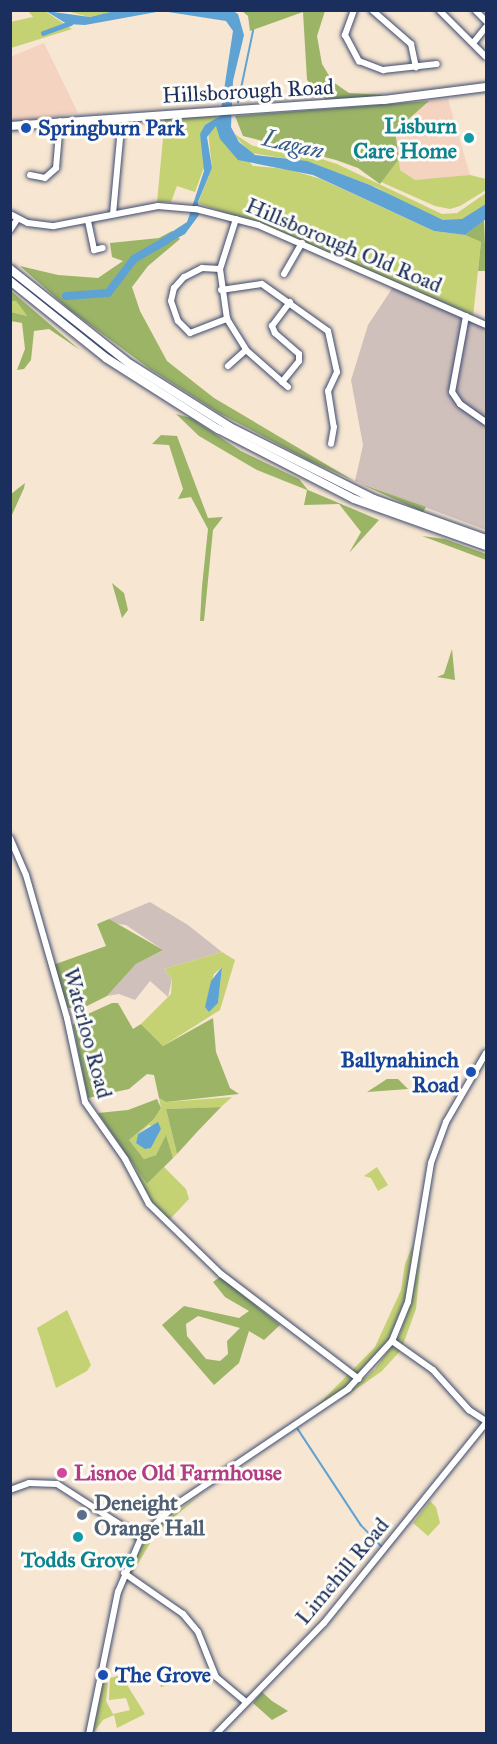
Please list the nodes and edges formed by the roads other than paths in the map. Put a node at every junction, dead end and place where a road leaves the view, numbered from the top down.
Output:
1 (354, 10) edge
2 (372, 10) edge
3 (475, 10) edge
4 (440, 11) edge
5 (486, 21) edge
6 (486, 27) edge
7 (474, 42) junction
8 (486, 57) edge
9 (437, 64) dead end
10 (416, 67) junction
11 (486, 87) edge
12 (60, 121) junction
13 (10, 126) edge
14 (121, 128) dead end
15 (30, 175) dead end
16 (10, 214) edge
17 (113, 214) junction
18 (18, 218) junction
19 (236, 219) junction
20 (88, 221) junction
21 (10, 230) edge
22 (302, 243) junction
23 (103, 248) dead end
24 (220, 268) junction
25 (10, 269) edge
26 (284, 274) dead end
27 (10, 281) edge
28 (221, 290) junction
29 (290, 302) junction
30 (466, 316) junction
31 (227, 318) junction
32 (486, 325) edge
33 (246, 350) junction
34 (228, 366) dead end
35 (282, 382) junction
36 (288, 387) dead end
37 (486, 422) edge
38 (331, 444) dead end
39 (486, 538) edge
40 (486, 546) edge
41 (10, 838) edge
42 (13, 852) edge
43 (486, 1053) edge
44 (392, 1341) junction
45 (359, 1379) junction
46 (486, 1422) edge
47 (10, 1490) edge
48 (141, 1539) junction
49 (124, 1573) junction
50 (246, 1702) junction
51 (89, 1734) edge
52 (216, 1734) edge

1 - 10 street
2 - 10 street
3 - 5 street
4 - 7 street
6 - 7 street
7 - 8 street
9 - 10 street
11 - 12 highway, Hillsborough Road
12 - 13 highway, Hillsborough Road
12 - 15 street
14 - 17 street
16 - 18 street, Hillsborough Old Road
17 - 19 street, Hillsborough Old Road
17 - 20 street, Hillsborough Old Road
18 - 20 street, Hillsborough Old Road
18 - 21 street
19 - 22 street, Hillsborough Old Road
19 - 24 street
20 - 23 street
22 - 26 street
22 - 30 street, Hillsborough Old Road
24 - 28 street
24 - 31 street
25 - 39 highway
27 - 40 highway
28 - 29 street
28 - 31 street
29 - 35 street
29 - 38 street
30 - 32 street, Hillsborough Old Road
30 - 37 street
31 - 33 street
33 - 34 street
33 - 35 street
35 - 36 street
41 - 42 street, Waterloo Road
42 - 45 street, Waterloo Road
43 - 44 street
44 - 45 street
44 - 46 street
45 - 48 street
46 - 50 street, Limehill Road
47 - 48 street
48 - 49 street
49 - 50 street
49 - 51 street
50 - 52 street, Limehill Road

